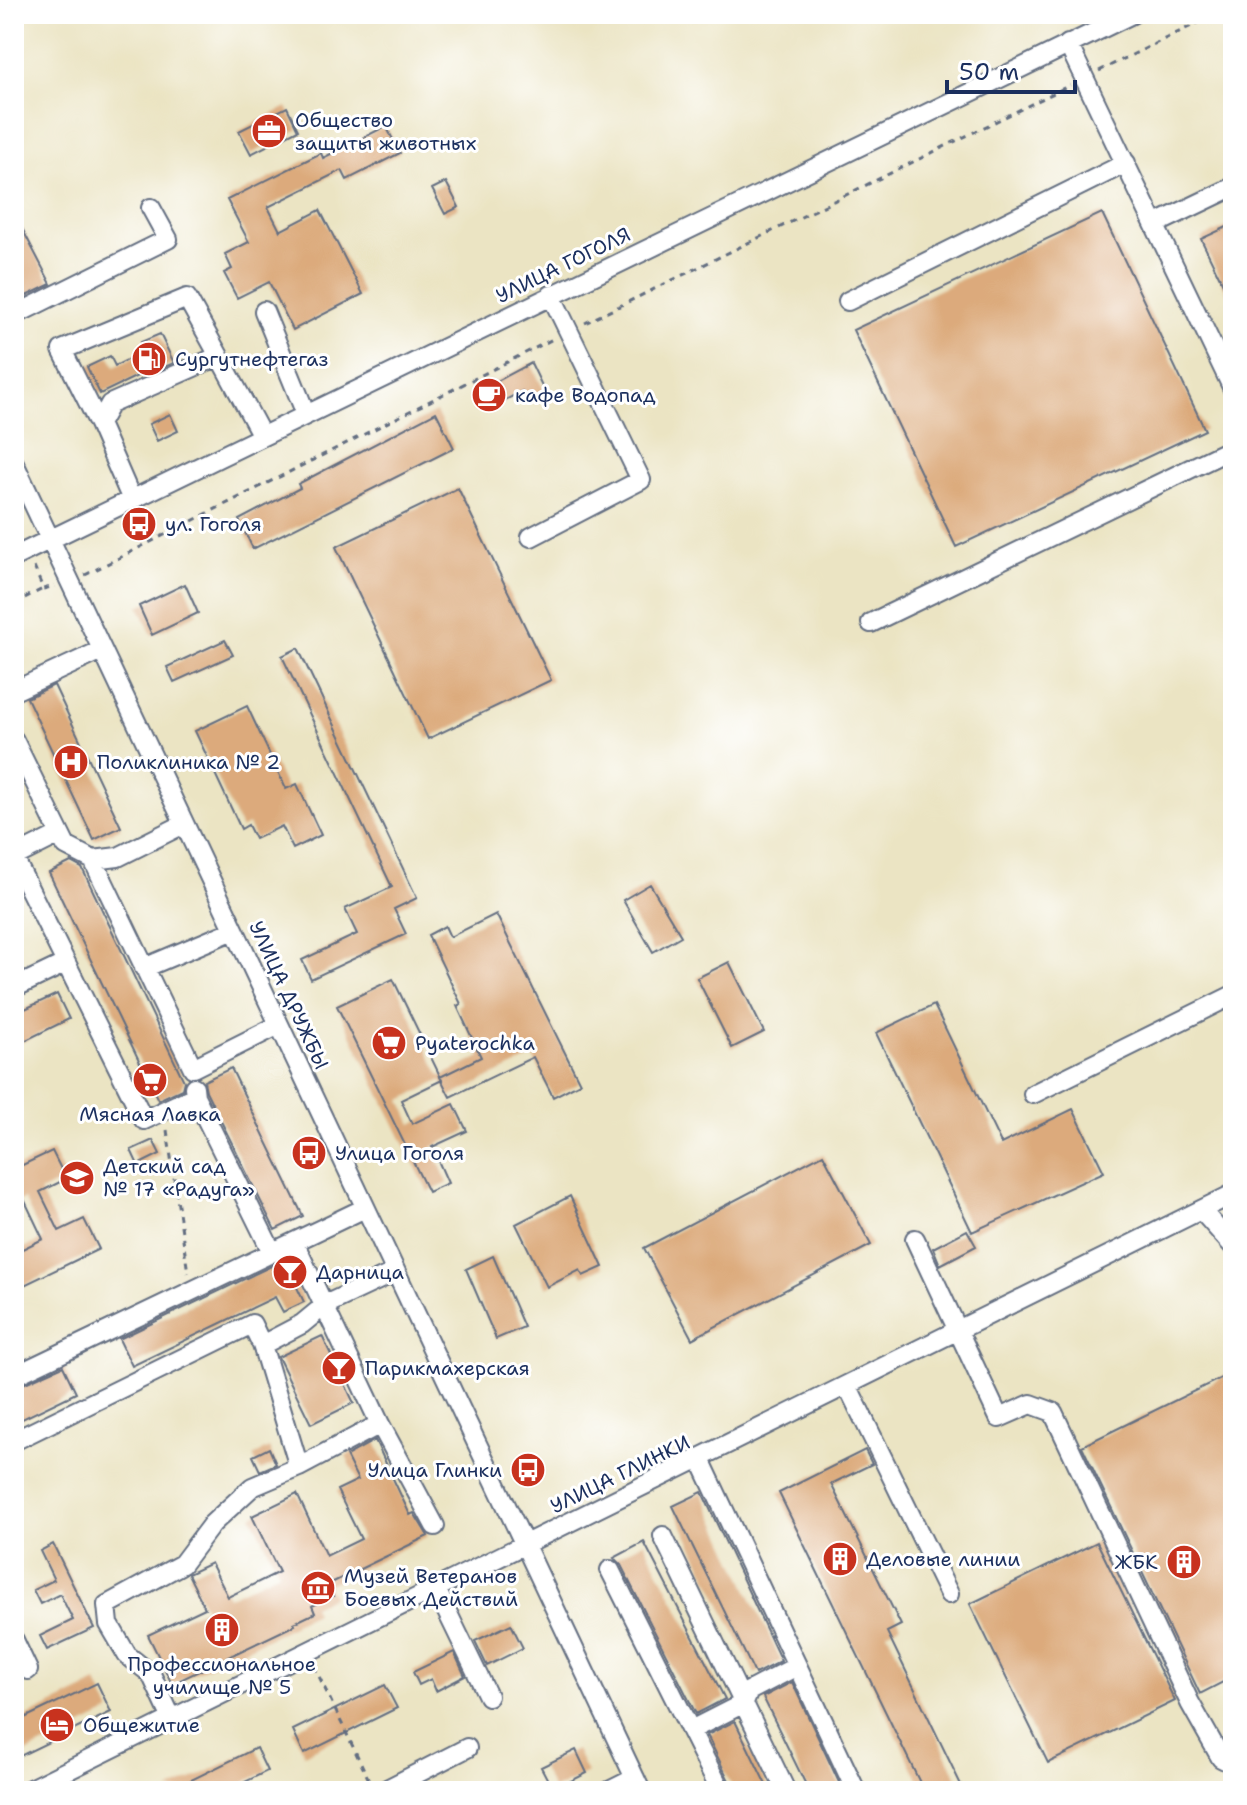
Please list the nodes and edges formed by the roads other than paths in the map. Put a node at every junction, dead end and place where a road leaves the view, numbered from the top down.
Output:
1 (1132, 14) edge
2 (1068, 44) junction
3 (1126, 163) junction
4 (1233, 187) edge
5 (151, 208) dead end
6 (1156, 224) junction
7 (551, 295) junction
8 (848, 301) dead end
9 (14, 308) edge
10 (264, 311) dead end
11 (219, 356) junction
12 (1233, 389) edge
13 (306, 414) junction
14 (99, 424) junction
15 (262, 436) junction
16 (1233, 448) edge
17 (14, 463) edge
18 (132, 500) junction
19 (531, 537) dead end
20 (50, 540) junction
21 (20, 554) edge
22 (871, 623) dead end
23 (102, 650) junction
24 (14, 691) edge
25 (14, 740) edge
26 (184, 824) junction
27 (60, 834) junction
28 (14, 858) edge
29 (93, 860) junction
30 (234, 930) junction
31 (66, 963) junction
32 (144, 968) junction
33 (14, 988) edge
34 (1233, 995) edge
35 (279, 1025) junction
36 (193, 1068) junction
37 (1033, 1094) dead end
38 (195, 1096) junction
39 (1233, 1194) edge
40 (365, 1208) junction
41 (1201, 1210) junction
42 (915, 1239) dead end
43 (294, 1242) junction
44 (1233, 1246) edge
45 (272, 1252) junction
46 (395, 1272) junction
47 (325, 1305) junction
48 (960, 1330) junction
49 (262, 1345) junction
50 (14, 1376) edge
51 (847, 1385) junction
52 (380, 1424) junction
53 (14, 1441) edge
54 (700, 1459) junction
55 (299, 1467) junction
56 (435, 1526) dead end
57 (663, 1536) dead end
58 (524, 1545) junction
59 (610, 1570) dead end
60 (436, 1589) junction
61 (949, 1594) dead end
62 (14, 1640) edge
63 (797, 1666) junction
64 (28, 1670) dead end
65 (488, 1696) dead end
66 (744, 1703) junction
67 (172, 1719) junction
68 (691, 1730) junction
69 (467, 1748) dead end
70 (1233, 1764) edge
71 (638, 1784) edge
72 (26, 1791) edge
73 (383, 1791) edge
74 (609, 1791) edge
75 (721, 1791) edge
76 (786, 1791) edge
77 (856, 1791) edge

1 - 2 street, УЛИЦА ГОГОЛЯ
2 - 3 street
2 - 7 street, УЛИЦА ГОГОЛЯ
3 - 6 street
3 - 8 street
4 - 6 street
5 - 9 street
6 - 12 street
7 - 13 street, УЛИЦА ГОГОЛЯ
7 - 19 street
10 - 13 street
11 - 14 street
11 - 14 street
11 - 15 street
13 - 15 street, УЛИЦА ГОГОЛЯ
14 - 18 street
15 - 18 street, УЛИЦА ГОГОЛЯ
16 - 22 street
17 - 20 street, УЛИЦА ДРУЖБЫ
18 - 20 street, УЛИЦА ГОГОЛЯ
20 - 21 street, УЛИЦА ГОГОЛЯ
20 - 23 street, УЛИЦА ДРУЖБЫ
23 - 24 street
23 - 26 street, УЛИЦА ДРУЖБЫ
25 - 27 street
26 - 29 street
26 - 30 street, УЛИЦА ДРУЖБЫ
27 - 28 street
27 - 29 street
28 - 31 street
29 - 32 street
30 - 32 street
30 - 35 street, УЛИЦА ДРУЖБЫ
31 - 33 street
31 - 38 street
32 - 36 street
34 - 37 street
35 - 36 street
35 - 40 street, УЛИЦА ДРУЖБЫ
36 - 38 street
38 - 45 street
39 - 41 street, УЛИЦА ГЛИНКИ
40 - 43 street
40 - 46 street, УЛИЦА ДРУЖБЫ
41 - 44 street
41 - 48 street, УЛИЦА ГЛИНКИ
42 - 48 street
43 - 45 street
43 - 47 street
45 - 50 street
46 - 47 street
46 - 58 street, УЛИЦА ДРУЖБЫ
47 - 49 street
47 - 52 street
48 - 51 street, УЛИЦА ГЛИНКИ
48 - 70 street
49 - 53 street
49 - 55 street
51 - 54 street, УЛИЦА ГЛИНКИ
51 - 61 street
52 - 55 street
52 - 56 street
54 - 58 street, УЛИЦА ГЛИНКИ
54 - 63 street
55 - 67 street
57 - 66 street
58 - 60 street, УЛИЦА ГЛИНКИ
58 - 71 street, УЛИЦА ДРУЖБЫ
59 - 68 street
60 - 65 street
60 - 67 street, УЛИЦА ГЛИНКИ
62 - 64 street
63 - 66 street
63 - 77 street
66 - 68 street
66 - 76 street
67 - 72 street, УЛИЦА ГЛИНКИ
68 - 75 street
69 - 73 street
71 - 74 street

